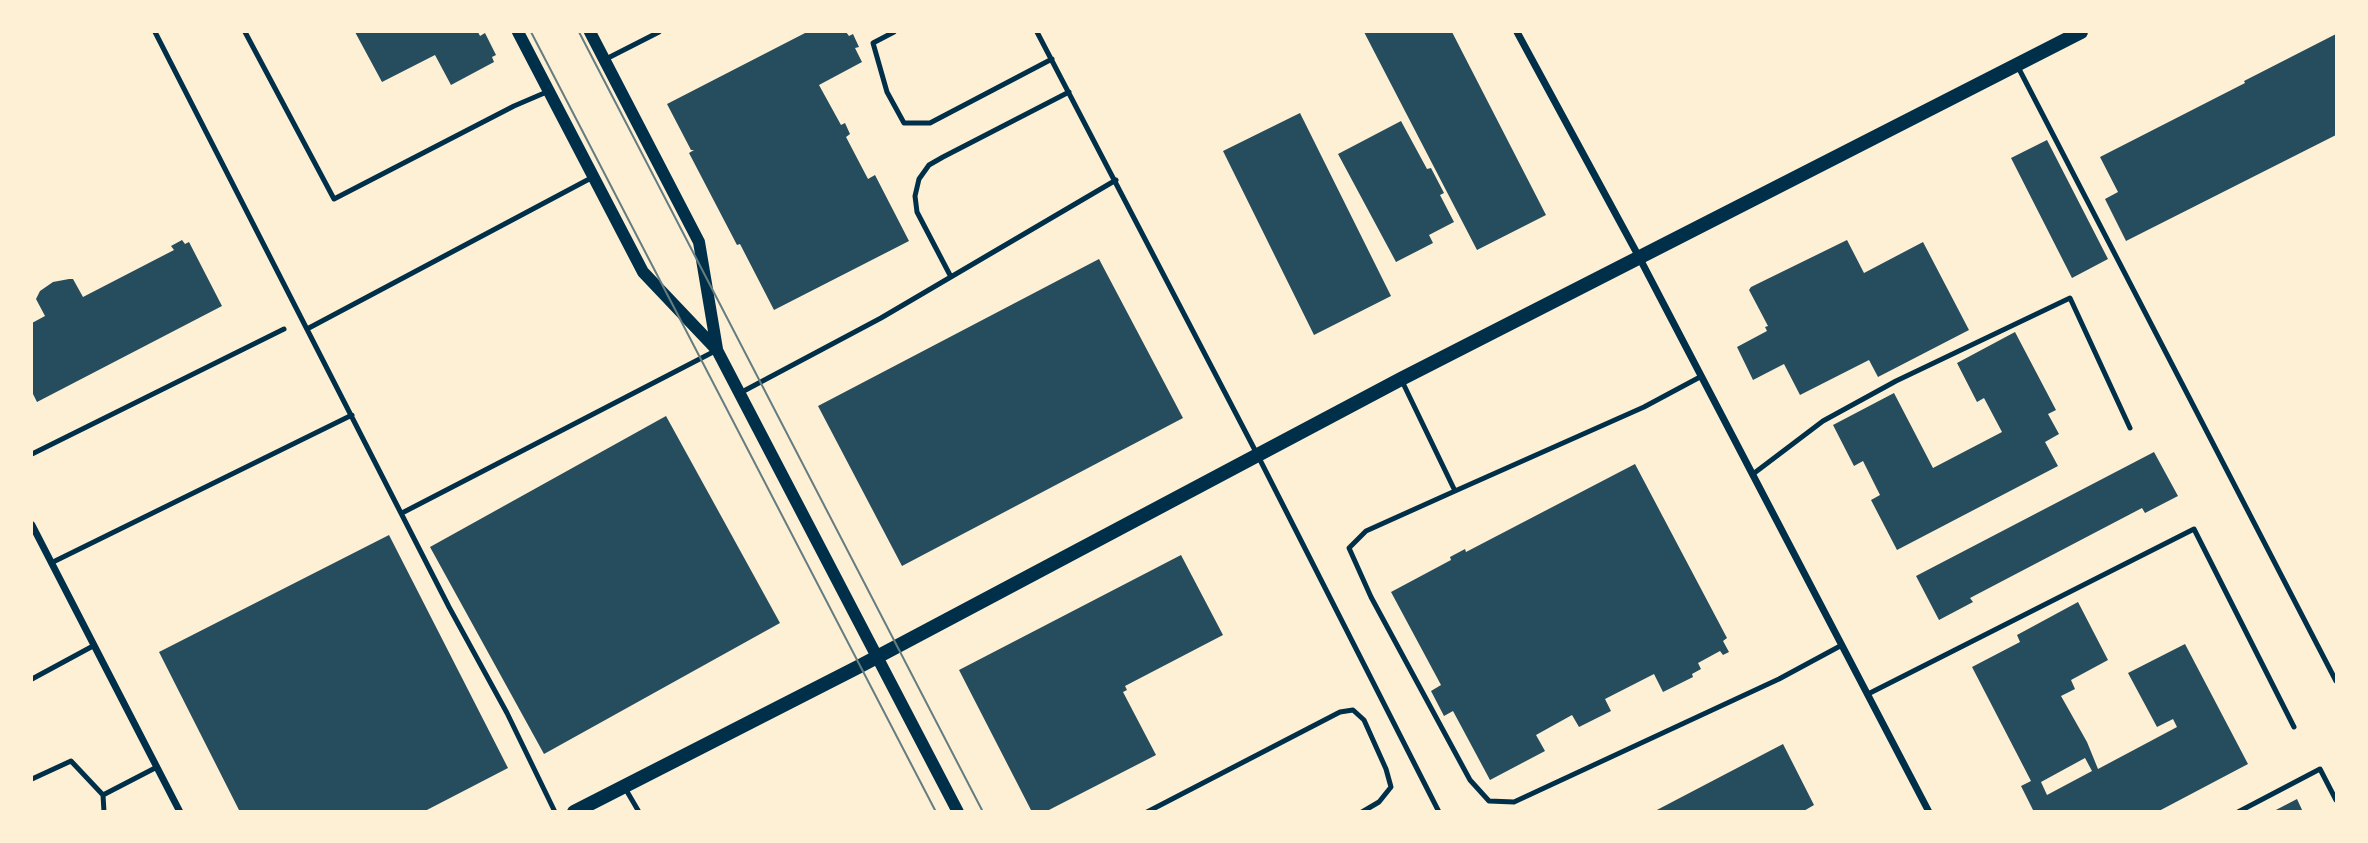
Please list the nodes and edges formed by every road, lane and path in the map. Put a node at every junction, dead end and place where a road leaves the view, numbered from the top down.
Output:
1 (155, 32) edge
2 (245, 32) edge
3 (518, 32) edge
4 (590, 32) edge
5 (659, 32) edge
6 (894, 32) edge
7 (1037, 32) edge
8 (1517, 32) edge
9 (2078, 32) edge
10 (605, 60) junction
11 (1052, 60) junction
12 (2017, 64) junction
13 (549, 91) junction
14 (1069, 92) junction
15 (593, 177) junction
16 (1115, 180) junction
17 (1639, 257) junction
18 (951, 277) junction
19 (284, 328) dead end
20 (307, 330) junction
21 (717, 350) junction
22 (1700, 377) junction
23 (1401, 379) junction
24 (740, 393) junction
25 (352, 415) junction
26 (2130, 428) dead end
27 (32, 454) edge
28 (1257, 454) junction
29 (1753, 474) junction
30 (1455, 491) junction
31 (402, 513) junction
32 (32, 525) edge
33 (51, 563) junction
34 (1842, 645) junction
35 (93, 646) junction
36 (877, 657) junction
37 (32, 679) edge
38 (2336, 681) edge
39 (1868, 694) junction
40 (2294, 727) dead end
41 (157, 767) junction
42 (32, 779) edge
43 (623, 786) junction
44 (103, 795) junction
45 (2336, 800) edge
46 (104, 811) edge
47 (180, 811) edge
48 (555, 811) edge
49 (574, 811) edge
50 (639, 811) edge
51 (958, 811) edge
52 (1147, 811) edge
53 (1362, 811) edge
54 (1439, 811) edge
55 (1930, 811) edge
56 (2238, 811) edge

1 - 20 lane
2 - 13 lane
3 - 13 street
4 - 10 street
5 - 10 lane
6 - 11 lane
7 - 11 lane
8 - 17 street
9 - 12 main road
10 - 21 street
11 - 14 lane
12 - 17 main road
12 - 38 lane
13 - 15 street
14 - 16 lane
14 - 18 lane
15 - 20 lane
15 - 21 street
16 - 18 lane
16 - 28 lane
17 - 22 street
17 - 23 main road
18 - 24 lane
19 - 27 lane
20 - 25 lane
21 - 24 street
21 - 31 lane
22 - 29 street
22 - 30 lane
23 - 28 main road
23 - 30 lane
24 - 36 street
25 - 31 lane
25 - 33 lane
26 - 29 lane
28 - 36 main road
28 - 54 lane
29 - 34 street
30 - 34 lane
31 - 48 lane
32 - 33 street
33 - 35 street
34 - 39 street
35 - 37 lane
35 - 41 street
36 - 43 main road
36 - 51 street
39 - 40 lane
39 - 55 street
41 - 44 lane
41 - 47 street
42 - 44 lane
43 - 49 main road
43 - 50 lane
44 - 46 lane
45 - 56 lane
52 - 53 lane

